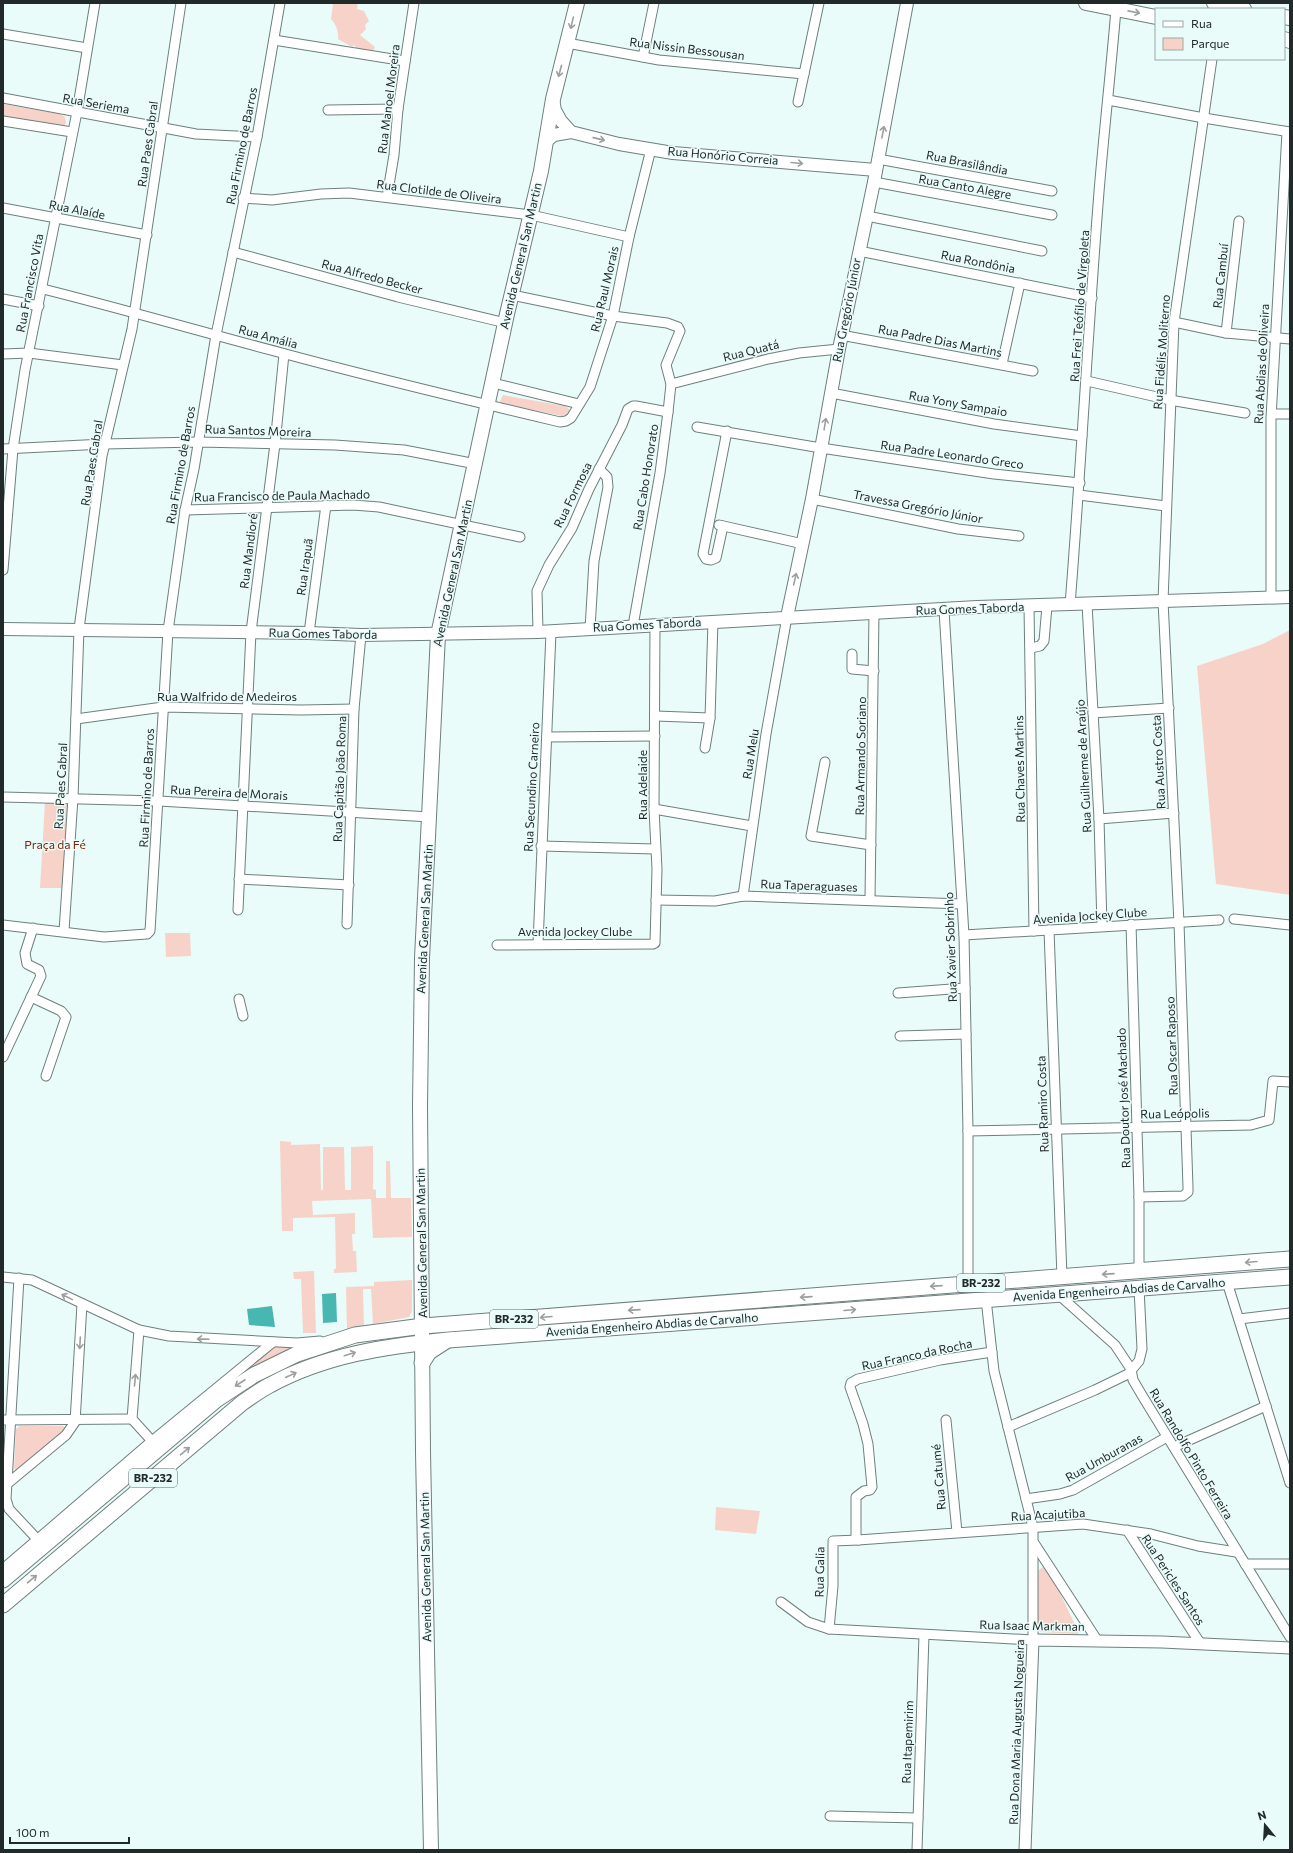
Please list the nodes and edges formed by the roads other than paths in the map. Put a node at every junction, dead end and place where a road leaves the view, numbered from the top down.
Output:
1 (95, 3) edge
2 (181, 3) edge
3 (280, 3) edge
4 (414, 3) edge
5 (576, 3) edge
6 (654, 3) edge
7 (819, 3) edge
8 (908, 3) edge
9 (1086, 3) edge
10 (1217, 3) edge
11 (1240, 8) edge
12 (1116, 9) junction
13 (1155, 16) edge
14 (3, 34) edge
15 (274, 40) junction
16 (567, 43) junction
17 (87, 48) junction
18 (643, 57) junction
19 (1212, 60) edge
20 (405, 61) junction
21 (804, 74) junction
22 (3, 98) edge
23 (553, 99) junction
24 (1108, 100) junction
25 (798, 102) dead end
26 (398, 109) junction
27 (328, 110) dead end
28 (77, 112) junction
29 (1204, 118) junction
30 (3, 120) edge
31 (162, 128) junction
32 (72, 132) junction
33 (572, 132) junction
34 (1288, 132) edge
35 (256, 137) junction
36 (545, 142) junction
37 (651, 150) junction
38 (877, 165) junction
39 (874, 182) junction
40 (1052, 192) dead end
41 (387, 197) junction
42 (1287, 197) edge
43 (244, 198) junction
44 (3, 208) edge
45 (531, 215) junction
46 (1052, 215) dead end
47 (867, 216) junction
48 (55, 218) junction
49 (1239, 221) dead end
50 (147, 235) junction
51 (629, 237) junction
52 (1286, 243) edge
53 (859, 250) junction
54 (1042, 250) dead end
55 (233, 252) junction
56 (1020, 283) junction
57 (43, 289) junction
58 (512, 295) junction
59 (1092, 298) junction
60 (3, 299) edge
61 (39, 306) junction
62 (134, 311) junction
63 (613, 316) junction
64 (1174, 322) junction
65 (506, 323) junction
66 (1226, 333) junction
67 (216, 335) junction
68 (842, 335) junction
69 (1275, 339) junction
70 (1290, 339) edge
71 (839, 349) junction
72 (29, 353) junction
73 (3, 354) edge
74 (284, 354) junction
75 (1002, 364) junction
76 (123, 365) junction
77 (1033, 371) dead end
78 (1086, 380) junction
79 (493, 384) junction
80 (671, 384) junction
81 (831, 393) junction
82 (1170, 400) junction
83 (579, 404) junction
84 (489, 405) junction
85 (668, 412) junction
86 (1245, 413) dead end
87 (1272, 414) junction
88 (1290, 414) edge
89 (560, 422) joint
90 (697, 427) dead end
91 (727, 431) junction
92 (1082, 436) junction
93 (198, 442) junction
94 (104, 444) junction
95 (275, 444) junction
96 (821, 448) junction
97 (3, 449) edge
98 (13, 449) junction
99 (476, 464) junction
100 (598, 469) junction
101 (1080, 483) junction
102 (1079, 495) junction
103 (812, 499) junction
104 (326, 505) junction
105 (1166, 506) junction
106 (266, 508) junction
107 (185, 510) junction
108 (711, 523) junction
109 (463, 524) junction
110 (723, 526) junction
111 (1019, 536) dead end
112 (520, 537) dead end
113 (803, 544) junction
114 (3, 570) edge
115 (1290, 597) edge
116 (1271, 598) junction
117 (1163, 601) junction
118 (1087, 604) junction
119 (1070, 605) junction
120 (1029, 606) junction
121 (1047, 606) junction
122 (944, 610) junction
123 (874, 613) junction
124 (787, 617) junction
125 (713, 621) junction
126 (655, 625) junction
127 (633, 626) junction
128 (590, 628) junction
129 (3, 629) edge
130 (79, 629) junction
131 (168, 631) junction
132 (251, 632) junction
133 (309, 632) junction
134 (538, 632) junction
135 (551, 632) junction
136 (361, 635) junction
137 (438, 635) junction
138 (1031, 648) junction
139 (852, 654) dead end
140 (874, 671) junction
141 (163, 707) junction
142 (1169, 708) junction
143 (247, 709) junction
144 (354, 709) junction
145 (1093, 713) junction
146 (656, 716) junction
147 (710, 718) junction
148 (76, 719) junction
149 (655, 736) junction
150 (547, 737) junction
151 (705, 748) dead end
152 (825, 762) dead end
153 (3, 797) edge
154 (73, 798) junction
155 (158, 801) junction
156 (243, 805) junction
157 (654, 809) junction
158 (351, 812) junction
159 (1174, 813) junction
160 (430, 817) junction
161 (1099, 819) junction
162 (752, 826) junction
163 (871, 844) junction
164 (541, 846) junction
165 (655, 849) junction
166 (240, 879) junction
167 (349, 885) junction
168 (743, 896) junction
169 (656, 900) junction
170 (870, 900) junction
171 (962, 904) junction
172 (238, 910) dead end
173 (1234, 919) dead end
174 (1219, 920) dead end
175 (1179, 922) junction
176 (347, 924) dead end
177 (1131, 924) junction
178 (3, 925) edge
179 (1290, 925) edge
180 (1102, 926) junction
181 (33, 928) junction
182 (1049, 930) junction
183 (1034, 931) junction
184 (64, 932) junction
185 (964, 936) junction
186 (538, 944) junction
187 (653, 944) joint
188 (497, 945) dead end
189 (964, 988) junction
190 (898, 993) dead end
191 (31, 997) junction
192 (239, 999) dead end
193 (243, 1016) dead end
194 (966, 1034) junction
195 (900, 1036) dead end
196 (3, 1057) edge
197 (46, 1076) dead end
198 (1290, 1082) edge
199 (1137, 1126) junction
200 (1187, 1127) junction
201 (1056, 1129) junction
202 (968, 1131) junction
203 (1140, 1196) junction
204 (1290, 1259) edge
205 (1139, 1271) junction
206 (3, 1277) edge
207 (1062, 1277) junction
208 (1290, 1277) edge
209 (19, 1278) junction
210 (1227, 1282) junction
211 (968, 1284) junction
212 (1139, 1288) junction
213 (1060, 1295) junction
214 (986, 1299) junction
215 (82, 1304) junction
216 (585, 1313) junction
217 (1290, 1314) edge
218 (1239, 1319) junction
219 (413, 1323) junction
220 (139, 1330) junction
221 (560, 1332) junction
222 (361, 1334) junction
223 (242, 1340) junction
224 (273, 1342) junction
225 (399, 1344) junction
226 (308, 1346) junction
227 (427, 1346) junction
228 (992, 1352) junction
229 (249, 1361) junction
230 (422, 1363) junction
231 (313, 1365) junction
232 (1131, 1369) junction
233 (1266, 1406) junction
234 (132, 1419) junction
235 (7, 1420) edge
236 (76, 1420) junction
237 (946, 1420) dead end
238 (1008, 1427) junction
239 (1168, 1437) junction
240 (152, 1441) junction
241 (1174, 1447) junction
242 (1290, 1481) edge
243 (8, 1484) junction
244 (1026, 1499) junction
245 (1033, 1527) junction
246 (1127, 1530) junction
247 (957, 1532) junction
248 (38, 1540) junction
249 (859, 1540) junction
250 (1034, 1543) junction
251 (1236, 1552) junction
252 (1245, 1564) junction
253 (1290, 1564) edge
254 (3, 1569) edge
255 (3, 1580) edge
256 (782, 1602) dead end
257 (3, 1605) edge
258 (829, 1629) junction
259 (924, 1635) junction
260 (1290, 1637) edge
261 (1033, 1640) junction
262 (1097, 1640) junction
263 (1200, 1643) junction
264 (1290, 1648) edge
265 (830, 1816) dead end
266 (918, 1818) junction
267 (431, 1850) edge
268 (917, 1850) edge
269 (1025, 1850) edge

1 - 17 street, Rua Francisco Vita
2 - 31 street, Rua Paes Cabral
3 - 15 street, Rua Firmino de Barros
4 - 20 street, Rua Manoel Moreira
5 -> 16 main road, Avenida General San Martin
6 - 18 street
7 - 21 street
38 -> 8 main road, Rua Gregório Júnior
9 - 12 main road
10 - 11 main road
12 -> 13 main road
12 - 24 street, Rua Frei Teófilo de Virgoleta
14 - 17 street
15 - 20 street
15 - 35 street, Rua Firmino de Barros
16 - 18 street, Rua Nissin Bessousan
16 -> 23 main road, Avenida General San Martin
17 - 28 street, Rua Francisco Vita
18 - 21 street, Rua Nissin Bessousan
19 - 29 street, Rua Fidélis Moliterno
20 - 26 street, Rua Manoel Moreira
21 - 25 street
22 - 28 street, Rua Seriema
23 - 33 main road
23 - 36 main road, Avenida General San Martin
24 - 29 street
24 - 59 street, Rua Frei Teófilo de Virgoleta
26 - 27 street
26 - 41 street, Rua Manoel Moreira
28 - 31 street, Rua Seriema
28 - 32 street, Rua Francisco Vita
29 - 34 street
29 - 64 street, Rua Fidélis Moliterno
30 - 32 street
31 - 35 street, Rua Seriema
31 - 50 street, Rua Paes Cabral
32 - 48 street, Rua Francisco Vita
33 - 36 main road, Rua Honório Correia
33 -> 37 main road, Rua Honório Correia
34 - 42 street, Rua Abdias de Oliveira
35 - 43 street, Rua Firmino de Barros
36 - 45 main road, Avenida General San Martin
37 -> 38 main road, Rua Honório Correia
37 - 51 street, Rua Raul Morais
38 - 39 main road, Rua Gregório Júnior
38 - 40 street, Rua Brasilândia
39 - 46 street, Rua Canto Alegre
39 - 47 main road, Rua Gregório Júnior
41 - 43 street, Rua Clotilde de Oliveira
41 - 45 street, Rua Clotilde de Oliveira
42 - 52 street, Rua Abdias de Oliveira
43 - 55 street, Rua Firmino de Barros
44 - 48 street, Rua Alaíde
45 - 51 street, Rua Clotilde de Oliveira
45 - 58 main road, Avenida General San Martin
47 - 53 main road, Rua Gregório Júnior
47 - 54 street
48 - 50 street, Rua Alaíde
48 - 57 street, Rua Francisco Vita
49 - 66 street, Rua Cambuí
50 - 62 street, Rua Paes Cabral
51 - 63 street, Rua Raul Morais
52 - 69 street, Rua Abdias de Oliveira
53 - 56 street, Rua Rondônia
53 - 68 main road, Rua Gregório Júnior
55 - 65 street, Rua Alfredo Becker
55 - 67 street, Rua Firmino de Barros
56 - 59 street, Rua Rondônia
56 - 75 street
57 - 61 street, Rua Francisco Vita
57 - 62 street, Rua Amália
58 - 63 street
58 - 65 main road, Avenida General San Martin
59 - 78 street, Rua Frei Teófilo de Virgoleta
60 - 61 street
61 - 72 street, Rua Francisco Vita
62 - 67 street, Rua Amália
62 - 76 street, Rua Paes Cabral
63 - 80 street, Rua Cabo Honorato
63 - 83 street, Rua Raul Morais
64 - 66 street
64 - 82 street, Rua Fidélis Moliterno
65 - 79 main road, Avenida General San Martin
66 - 69 street
67 - 74 street, Rua Amália
67 - 93 street, Rua Firmino de Barros
68 - 71 main road, Rua Gregório Júnior
68 - 75 street, Rua Padre Dias Martins
69 - 70 street
69 - 87 street, Rua Abdias de Oliveira
71 - 80 street, Rua Quatá
71 - 81 main road, Rua Gregório Júnior
72 - 73 street
72 - 76 street
72 - 98 street, Rua Francisco Vita
74 - 84 street, Rua Amália
74 - 95 street, Rua Mandioré
75 - 77 street, Rua Padre Dias Martins
76 - 94 street, Rua Paes Cabral
78 - 82 street
78 - 92 street, Rua Frei Teófilo de Virgoleta
79 - 83 street
79 - 84 main road, Avenida General San Martin
80 - 85 street, Rua Cabo Honorato
81 - 92 street, Rua Yony Sampaio
96 -> 81 main road, Rua Gregório Júnior
82 - 86 street
82 - 105 street, Rua Fidélis Moliterno
83 - 89 street, Rua Raul Morais
84 - 89 street, Rua Amália
84 - 99 main road, Avenida General San Martin
85 - 100 street, Rua Formosa
85 - 127 street, Rua Cabo Honorato
87 - 88 street
87 - 116 street, Rua Abdias de Oliveira
90 - 91 street, Rua Padre Leonardo Greco
91 - 96 street, Rua Padre Leonardo Greco
91 - 108 street
92 - 101 street, Rua Frei Teófilo de Virgoleta
93 - 94 street, Rua Santos Moreira
93 - 95 street, Rua Santos Moreira
93 - 107 street, Rua Firmino de Barros
94 - 98 street, Rua Santos Moreira
94 - 130 street, Rua Paes Cabral
95 - 99 street, Rua Santos Moreira
95 - 106 street, Rua Mandioré
96 - 101 street, Rua Padre Leonardo Greco
96 - 103 main road, Rua Gregório Júnior
97 - 98 street, Rua Santos Moreira
98 - 114 street, Rua Francisco Vita
99 - 109 main road, Avenida General San Martin
100 - 128 street
100 - 134 street, Rua Formosa
101 - 102 street, Rua Frei Teófilo de Virgoleta
102 - 105 street
102 - 119 street, Rua Frei Teófilo de Virgoleta
103 - 111 street, Travessa Gregório Júnior
103 - 113 main road, Rua Gregório Júnior
104 - 106 street, Rua Francisco de Paula Machado
104 - 109 street, Rua Francisco de Paula Machado
104 - 133 street, Rua Irapuã
105 - 117 street, Rua Fidélis Moliterno
106 - 107 street, Rua Francisco de Paula Machado
106 - 132 street, Rua Mandioré
107 - 131 street, Rua Firmino de Barros
108 - 110 street
108 - 110 street
109 - 112 street, Rua Francisco de Paula Machado
109 - 137 main road, Avenida General San Martin
110 - 113 street
124 -> 113 main road, Rua Gregório Júnior
115 - 116 main road, Rua Gomes Taborda
116 - 117 main road, Rua Gomes Taborda
117 - 118 main road, Rua Gomes Taborda
117 - 142 street, Rua Austro Costa
118 - 119 main road, Rua Gomes Taborda
118 - 145 street, Rua Guilherme de Araújo
119 - 121 main road, Rua Gomes Taborda
120 - 121 main road, Rua Gomes Taborda
120 - 122 main road, Rua Gomes Taborda
120 - 138 street, Rua Chaves Martins
121 - 138 street
122 - 123 main road, Rua Gomes Taborda
122 - 171 street, Rua Xavier Sobrinho
123 - 124 main road, Rua Gomes Taborda
123 - 140 street, Rua Armando Soriano
124 - 125 main road, Rua Gomes Taborda
124 - 162 street, Rua Melu
125 - 126 main road, Rua Gomes Taborda
125 - 147 street
126 - 127 main road, Rua Gomes Taborda
126 - 146 street, Rua Adelaide
127 - 128 main road, Rua Gomes Taborda
128 - 135 main road, Rua Gomes Taborda
129 - 130 main road, Rua Gomes Taborda
130 - 131 main road, Rua Gomes Taborda
130 - 148 street, Rua Paes Cabral
131 - 132 main road, Rua Gomes Taborda
131 - 141 street, Rua Firmino de Barros
132 - 133 main road, Rua Gomes Taborda
132 - 143 street, Rua Mandioré
133 - 136 main road, Rua Gomes Taborda
134 - 135 main road, Rua Gomes Taborda
134 - 137 main road, Rua Gomes Taborda
135 - 150 street, Rua Secundino Carneiro
136 - 137 main road, Rua Gomes Taborda
136 - 144 street, Rua Capitão João Roma
137 - 160 main road, Avenida General San Martin
138 - 183 street, Rua Chaves Martins
139 - 140 street
140 - 163 street, Rua Armando Soriano
141 - 143 street, Rua Walfrido de Medeiros
141 - 148 street, Rua Walfrido de Medeiros
141 - 155 street, Rua Firmino de Barros
142 - 145 street
142 - 159 street, Rua Austro Costa
143 - 144 street, Rua Walfrido de Medeiros
143 - 156 street, Rua Mandioré
144 - 158 street, Rua Capitão João Roma
145 - 161 street, Rua Guilherme de Araújo
146 - 147 street
146 - 149 street, Rua Adelaide
147 - 151 street
148 - 154 street, Rua Paes Cabral
149 - 150 street
149 - 157 street, Rua Adelaide
150 - 164 street, Rua Secundino Carneiro
152 - 163 street
153 - 154 street, Rua Pereira de Morais
154 - 155 street, Rua Pereira de Morais
154 - 184 street, Rua Paes Cabral
155 - 156 street, Rua Pereira de Morais
155 - 184 street, Rua Firmino de Barros
156 - 158 street, Rua Pereira de Morais
156 - 166 street, Rua Mandioré
157 - 162 street
157 - 165 street, Rua Adelaide
158 - 160 street, Rua Pereira de Morais
158 - 167 street, Rua Capitão João Roma
159 - 161 street
159 - 175 street, Rua Austro Costa
160 - 219 main road, Avenida General San Martin
161 - 180 street, Rua Guilherme de Araújo
162 - 168 street, Rua Melu
163 - 170 street, Rua Armando Soriano
164 - 165 street
164 - 186 street, Rua Secundino Carneiro
165 - 169 street, Rua Adelaide
166 - 167 street
166 - 172 street, Rua Mandioré
167 - 176 street, Rua Capitão João Roma
168 - 169 street, Rua Taperaguases
168 - 170 street, Rua Taperaguases
169 - 187 street, Rua Adelaide
170 - 171 street, Rua Taperaguases
171 - 185 street, Rua Xavier Sobrinho
173 - 179 street
174 - 175 street, Avenida Jockey Clube
175 - 177 street, Avenida Jockey Clube
175 - 200 street, Rua Oscar Raposo
177 - 180 street, Avenida Jockey Clube
177 - 199 street, Rua Doutor José Machado
178 - 181 street
180 - 182 street, Avenida Jockey Clube
181 - 184 street
181 - 191 street
182 - 183 street, Avenida Jockey Clube
182 - 201 street, Rua Ramiro Costa
183 - 185 street, Avenida Jockey Clube
185 - 189 street, Rua Xavier Sobrinho
186 - 187 street, Avenida Jockey Clube
186 - 188 street, Avenida Jockey Clube
189 - 190 street
189 - 194 street, Rua Xavier Sobrinho
191 - 196 street
191 - 197 street
192 - 193 street
194 - 195 street
194 - 202 street, Rua Xavier Sobrinho
198 - 200 street, Rua Leópolis
199 - 200 street, Rua Leópolis
199 - 201 street, Rua Leópolis
199 - 203 street, Rua Doutor José Machado
200 - 203 street, Rua Oscar Raposo
201 - 202 street, Rua Leópolis
201 - 207 street, Rua Ramiro Costa
202 - 211 street, Rua Xavier Sobrinho
203 - 205 street, Rua Doutor José Machado
204 -> 205 highway, Avenida Engenheiro Abdias de Carvalho / BR-232
205 -> 207 highway, Avenida Engenheiro Abdias de Carvalho / BR-232
206 - 209 street
207 - 211 highway, Avenida Engenheiro Abdias de Carvalho / BR-232
208 - 210 highway, Avenida Engenheiro Abdias de Carvalho / BR-232
215 -> 209 street
209 - 235 street
210 - 212 highway, Avenida Engenheiro Abdias de Carvalho / BR-232
210 - 218 street
211 -> 216 highway, Avenida Engenheiro Abdias de Carvalho / BR-232
212 - 213 highway, Avenida Engenheiro Abdias de Carvalho / BR-232
212 - 232 street
213 - 214 highway, Avenida Engenheiro Abdias de Carvalho / BR-232
213 - 232 street, Rua Randolfo Pinto Ferreira
221 -> 214 highway, Avenida Engenheiro Abdias de Carvalho / BR-232
214 - 228 street, Rua Dona Maria Augusta Nogueira
215 - 220 street
215 -> 236 street
216 -> 219 highway, Avenida Engenheiro Abdias de Carvalho / BR-232
216 - 221 highway
217 - 218 street
218 - 233 street
219 - 222 highway, Avenida Engenheiro Abdias de Carvalho / BR-232
219 - 227 main road, Avenida General San Martin
223 -> 220 street
234 -> 220 street
221 - 227 highway, Avenida Engenheiro Abdias de Carvalho / BR-232
221 - 227 highway
222 - 226 highway, Avenida Engenheiro Abdias de Carvalho / BR-232
222 - 231 highway
223 - 224 street
223 - 229 street
224 - 226 street
224 - 229 street
225 - 227 highway, Avenida Engenheiro Abdias de Carvalho / BR-232
225 - 230 highway
231 -> 225 highway, Avenida Engenheiro Abdias de Carvalho / BR-232
226 - 231 highway
226 -> 255 highway, Avenida Engenheiro Abdias de Carvalho / BR-232
227 - 230 highway
228 - 238 street, Rua Dona Maria Augusta Nogueira
228 - 249 street, Rua Franco da Rocha
229 - 240 street
230 - 267 main road, Avenida General San Martin
257 -> 231 highway, Avenida Engenheiro Abdias de Carvalho / BR-232
232 - 238 street
232 - 239 street, Rua Randolfo Pinto Ferreira
233 - 241 street
233 - 242 street
234 - 236 street
234 - 240 street
235 - 236 street
235 - 243 street
236 - 243 street
237 - 247 street, Rua Catumé
238 - 244 street, Rua Dona Maria Augusta Nogueira
239 - 241 street, Rua Randolfo Pinto Ferreira
239 - 244 street, Rua Umburanas
240 - 248 street
241 - 251 street, Rua Randolfo Pinto Ferreira
243 - 248 street
244 - 245 street, Rua Dona Maria Augusta Nogueira
245 - 246 street, Rua Acajutiba
245 - 247 street, Rua Acajutiba
245 - 250 street, Rua Dona Maria Augusta Nogueira
246 - 251 street, Rua Acajutiba
246 - 263 street, Rua Pericles Santos
247 - 249 street, Rua Acajutiba
248 - 254 street
249 - 258 street, Rua Galia
250 - 261 street, Rua Dona Maria Augusta Nogueira
250 - 262 street, Rua Dona Maria Augusta Nogueira
251 - 252 street, Rua Randolfo Pinto Ferreira
252 - 253 street
252 - 260 street, Rua Randolfo Pinto Ferreira
256 - 258 street, Rua Isaac Markman
258 - 259 street, Rua Isaac Markman
259 - 261 street, Rua Isaac Markman
259 - 266 street, Rua Itapemirim
261 - 262 street, Rua Isaac Markman
261 - 269 street, Rua Dona Maria Augusta Nogueira
262 - 263 street, Rua Isaac Markman
263 - 264 street, Rua Isaac Markman
265 - 266 street
266 - 268 street, Rua Itapemirim

